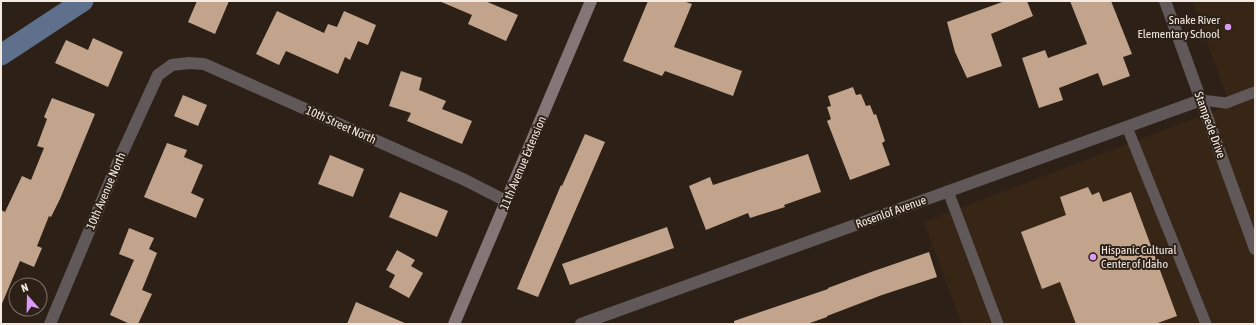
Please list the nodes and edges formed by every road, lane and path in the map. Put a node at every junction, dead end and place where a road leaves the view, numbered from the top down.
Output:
1 (591, 1) edge
2 (1165, 1) edge
3 (172, 66) joint
4 (1255, 92) edge
5 (1201, 100) junction
6 (1127, 126) junction
7 (948, 191) junction
8 (506, 201) junction
9 (1255, 249) edge
10 (50, 324) edge
11 (454, 324) edge
12 (581, 324) edge
13 (998, 324) edge
14 (1206, 324) edge

1 - 8 street, 11th Avenue Extension
2 - 5 street, Stampede Drive
3 - 8 street, 10th Street North
3 - 10 street, 10th Avenue North
4 - 5 lane
5 - 6 street, Rosenlof Avenue
5 - 9 street, Stampede Drive
6 - 7 street, Rosenlof Avenue
6 - 14 lane
7 - 12 street, Rosenlof Avenue
7 - 13 lane
8 - 11 street, 11th Avenue Extension

